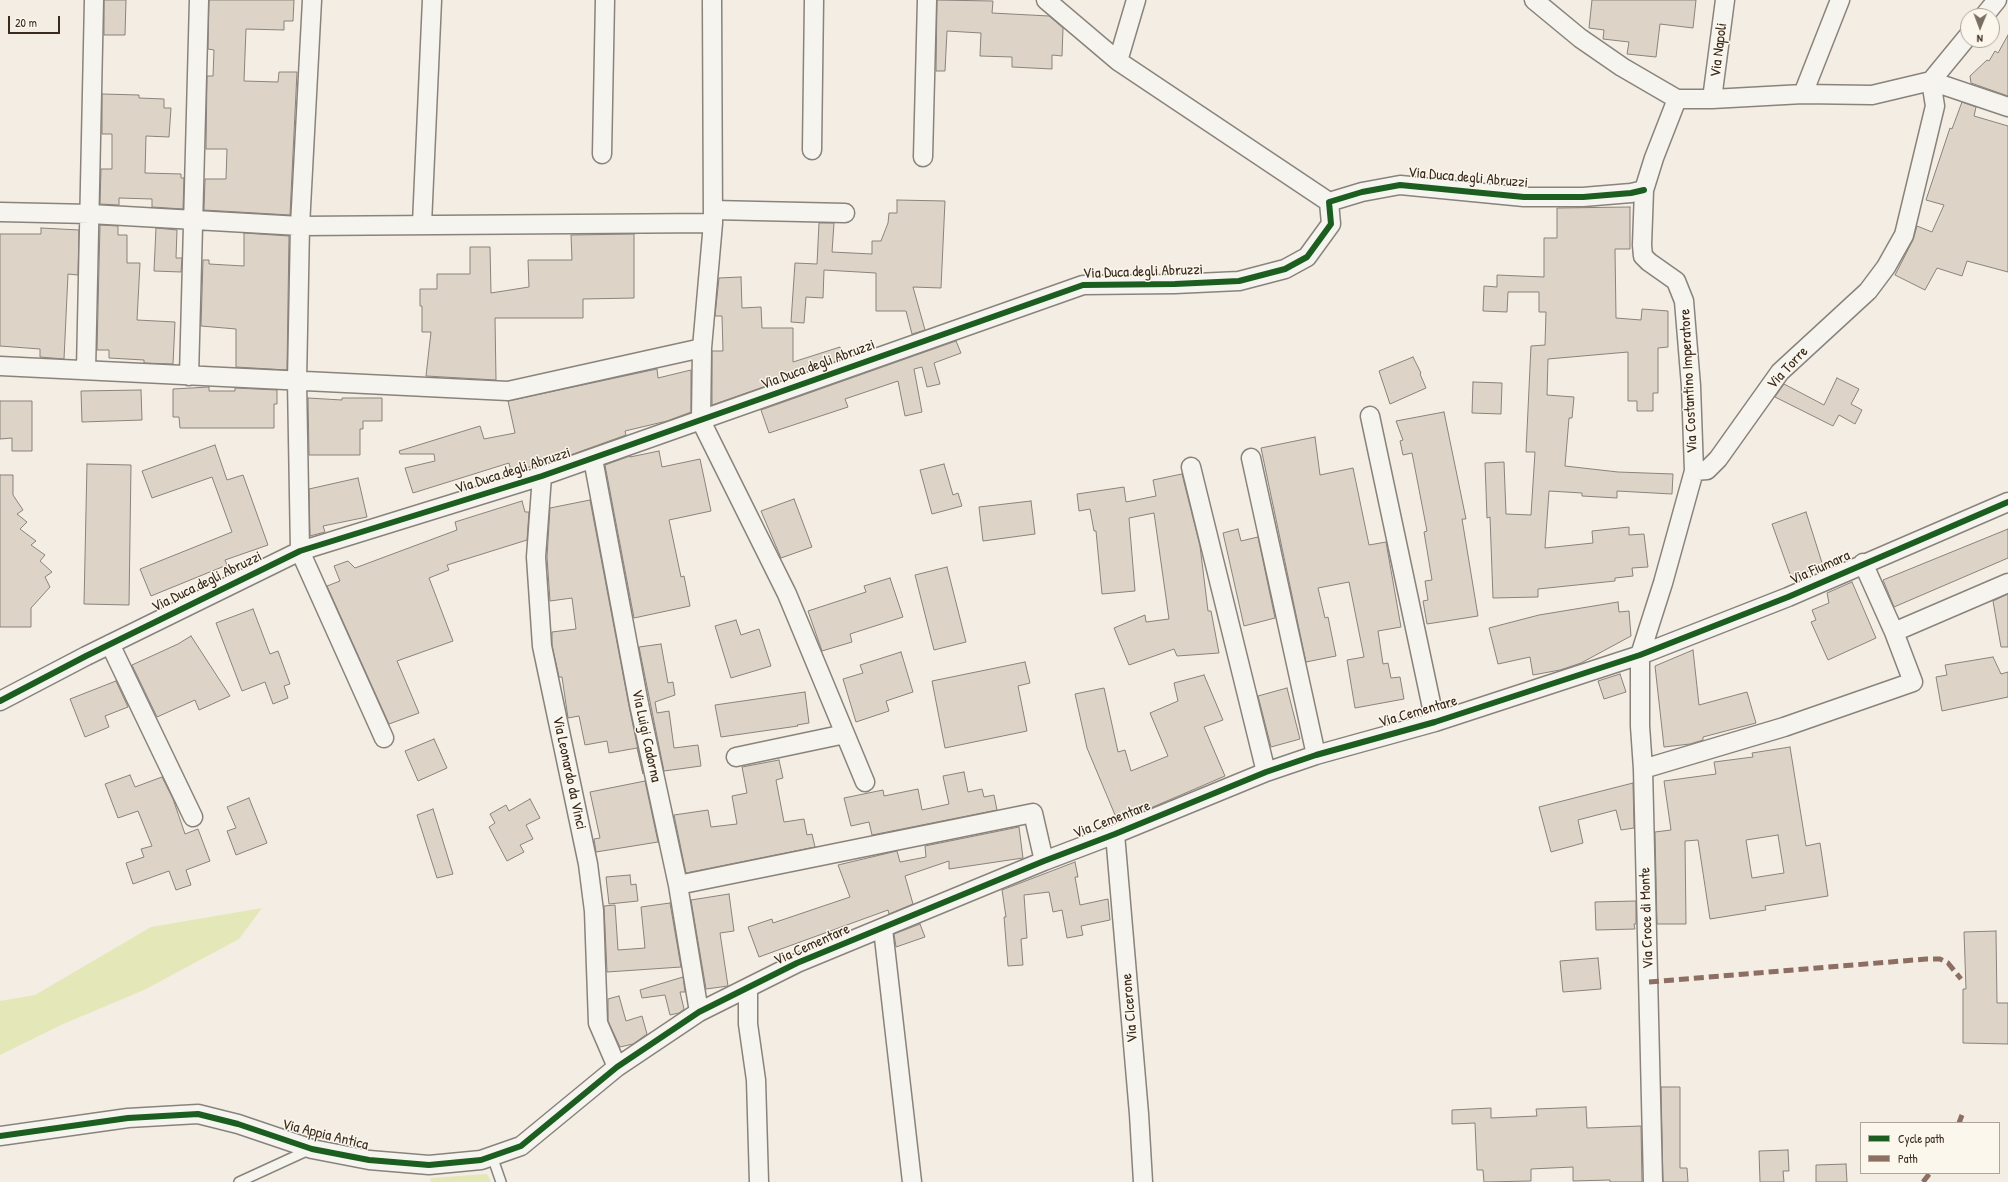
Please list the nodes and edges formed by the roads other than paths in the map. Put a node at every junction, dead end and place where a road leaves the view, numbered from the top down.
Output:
1 (94, 0) edge
2 (199, 0) edge
3 (312, 0) edge
4 (432, 0) edge
5 (605, 0) edge
6 (712, 0) edge
7 (814, 0) edge
8 (927, 0) edge
9 (1046, 0) edge
10 (1136, 0) edge
11 (1725, 0) edge
12 (1840, 0) edge
13 (1997, 0) edge
14 (1540, 2) edge
15 (1990, 8) edge
16 (1960, 46) edge
17 (1118, 61) junction
18 (1931, 81) junction
19 (1803, 94) junction
20 (1677, 99) junction
21 (1712, 100) junction
22 (2008, 107) edge
23 (812, 150) dead end
24 (602, 154) dead end
25 (923, 157) dead end
26 (1644, 190) junction
27 (1329, 202) junction
28 (0, 212) edge
29 (845, 213) dead end
30 (90, 214) junction
31 (713, 216) junction
32 (192, 220) junction
33 (422, 224) junction
34 (300, 226) junction
35 (702, 348) junction
36 (0, 366) edge
37 (86, 370) junction
38 (189, 376) junction
39 (297, 381) junction
40 (1370, 416) dead end
41 (701, 421) junction
42 (1251, 458) dead end
43 (593, 459) junction
44 (1190, 467) dead end
45 (1694, 471) junction
46 (542, 476) junction
47 (2008, 502) edge
48 (300, 551) junction
49 (1863, 563) junction
50 (2008, 583) edge
51 (1894, 632) junction
52 (110, 644) junction
53 (1640, 655) junction
54 (0, 701) edge
55 (1435, 722) junction
56 (845, 734) junction
57 (384, 738) dead end
58 (1316, 754) junction
59 (736, 757) dead end
60 (1643, 769) junction
61 (1266, 772) junction
62 (865, 782) dead end
63 (193, 817) dead end
64 (1115, 834) junction
65 (1044, 861) junction
66 (678, 886) junction
67 (883, 929) junction
68 (748, 989) junction
69 (699, 1012) junction
70 (617, 1067) junction
71 (0, 1136) edge
72 (312, 1149) junction
73 (492, 1156) junction
74 (239, 1182) edge
75 (501, 1182) edge
76 (759, 1182) edge
77 (912, 1182) edge
78 (1142, 1182) edge
79 (1653, 1182) edge

1 - 30 street
2 - 32 street
3 - 34 street
4 - 33 street
5 - 24 street
6 - 31 street
7 - 23 street
8 - 25 street
9 - 17 street
10 - 17 street
11 - 21 street, Via Napoli
12 - 19 street
13 - 15 street
14 - 20 street
16 - 18 street
17 - 27 street
18 - 19 street
18 - 22 street
18 - 45 street, Via Torre
19 - 21 street
20 - 21 street
20 - 26 street
26 - 27 street, Via Duca degli Abruzzi
26 - 45 street, Via Costantino Imperatore
27 - 41 street, Via Duca degli Abruzzi
28 - 30 street
29 - 31 street
30 - 32 street
30 - 37 street
31 - 33 street
31 - 35 street
32 - 34 street
32 - 38 street
33 - 34 street
34 - 39 street
35 - 39 street
35 - 41 street
36 - 37 street
37 - 38 street
38 - 39 street
39 - 48 street
40 - 55 street
41 - 43 street, Via Duca degli Abruzzi
41 - 56 street
42 - 58 street
43 - 46 street, Via Duca degli Abruzzi
43 - 66 street, Via Luigi Cadorna
44 - 61 street
45 - 53 street
46 - 48 street, Via Duca degli Abruzzi
46 - 70 street, Via Leonardo da Vinci
47 - 49 street, Via Fiumara
48 - 52 street, Via Duca degli Abruzzi
48 - 57 street
49 - 51 street
49 - 53 street, Via Fiumara
50 - 51 street
51 - 60 street
52 - 54 street, Via Duca degli Abruzzi
52 - 63 street
53 - 55 street, Via Cementare
53 - 60 street, Via Croce di Monte
55 - 58 street, Via Cementare
56 - 59 street
56 - 62 street
58 - 61 street, Via Cementare
60 - 79 street, Via Croce di Monte
61 - 64 street, Via Cementare
64 - 65 street, Via Cementare
64 - 78 street, Via CIcerone
65 - 66 street
65 - 67 street, Via Cementare
66 - 69 street, Via Luigi Cadorna
67 - 68 street, Via Cementare
67 - 77 street
68 - 69 street, Via Cementare
68 - 76 street
69 - 70 street, Via Cementare
70 - 73 street, Via Appia Antica
71 - 72 street, Via Appia Antica
72 - 73 street, Via Appia Antica
72 - 74 lane
73 - 75 lane

